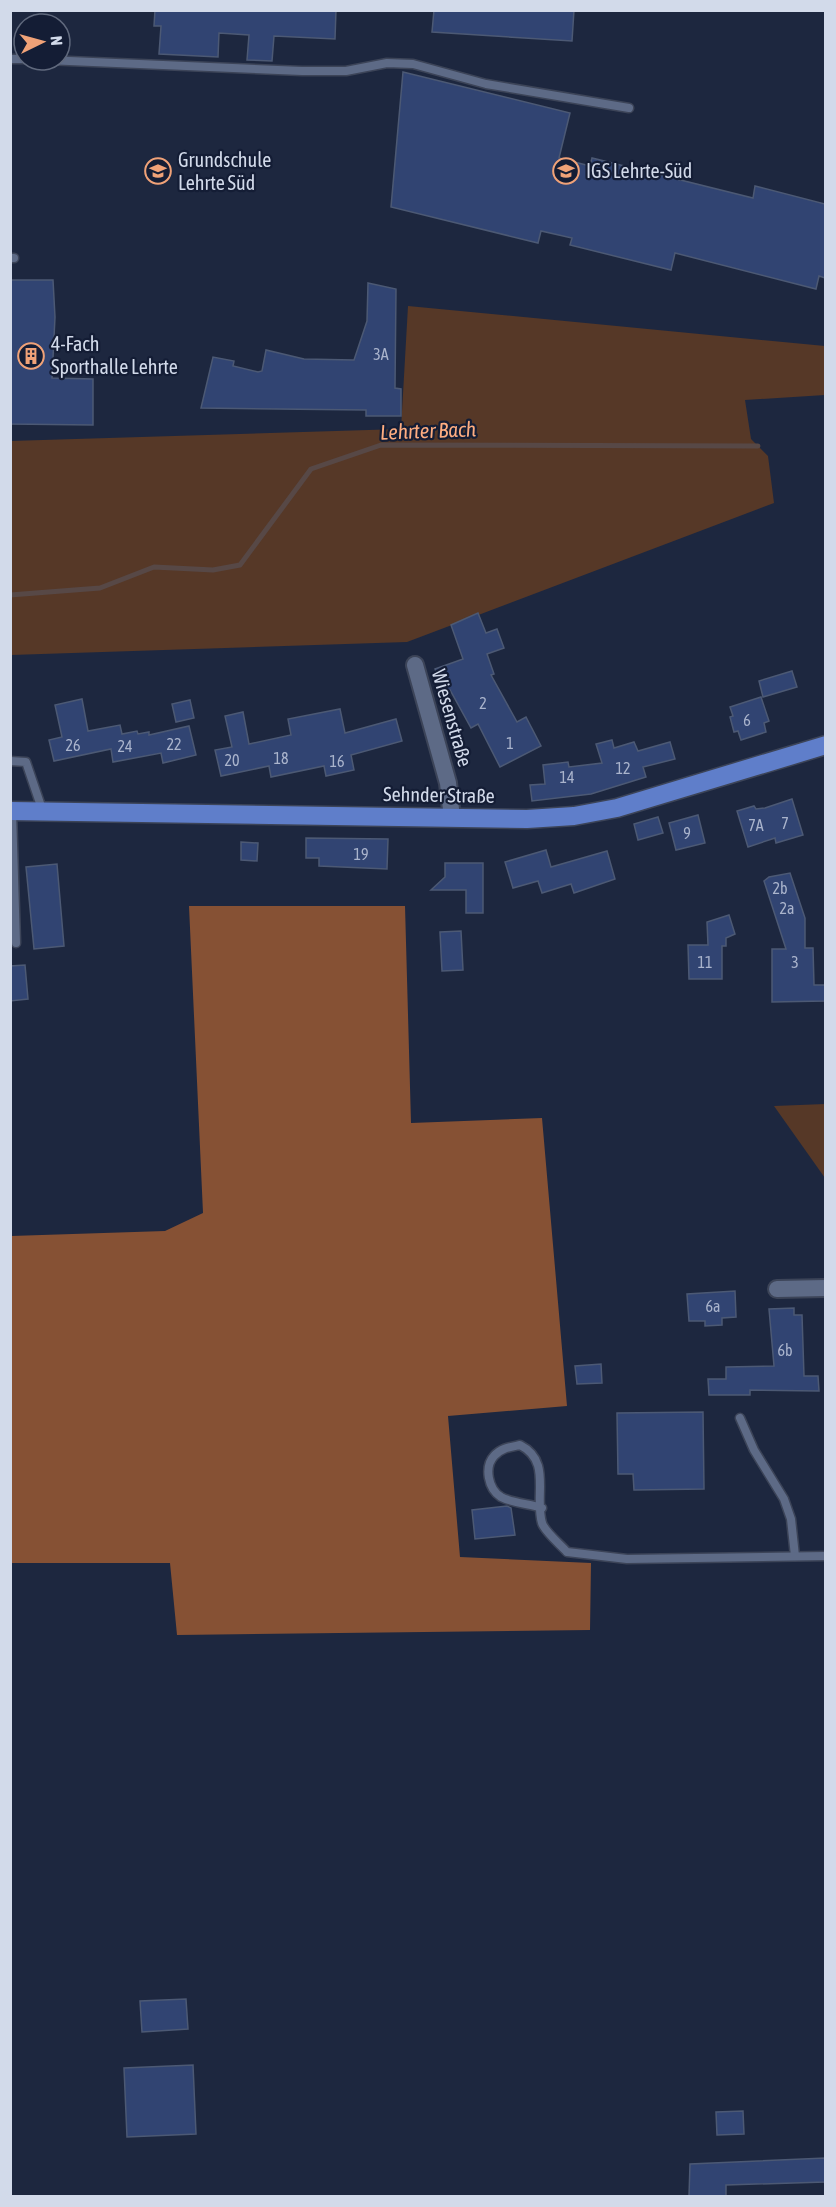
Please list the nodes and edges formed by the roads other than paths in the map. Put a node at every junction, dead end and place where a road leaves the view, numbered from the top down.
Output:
1 (72, 61) edge
2 (629, 108) dead end
3 (415, 665) dead end
4 (825, 745) edge
5 (10, 761) edge
6 (11, 811) edge
7 (43, 812) junction
8 (452, 818) junction
9 (16, 943) dead end
10 (825, 1288) edge
11 (777, 1289) dead end
12 (740, 1418) dead end
13 (542, 1508) junction
14 (795, 1556) junction
15 (825, 1556) edge

1 - 2 lane
3 - 8 street, Wiesenstraße
4 - 8 main road, Sehnder Straße
5 - 7 lane
6 - 7 main road, Sehnder Straße
6 - 9 lane
7 - 8 main road, Sehnder Straße
10 - 11 street
12 - 14 lane
13 - 13 lane
13 - 14 lane
14 - 15 lane

